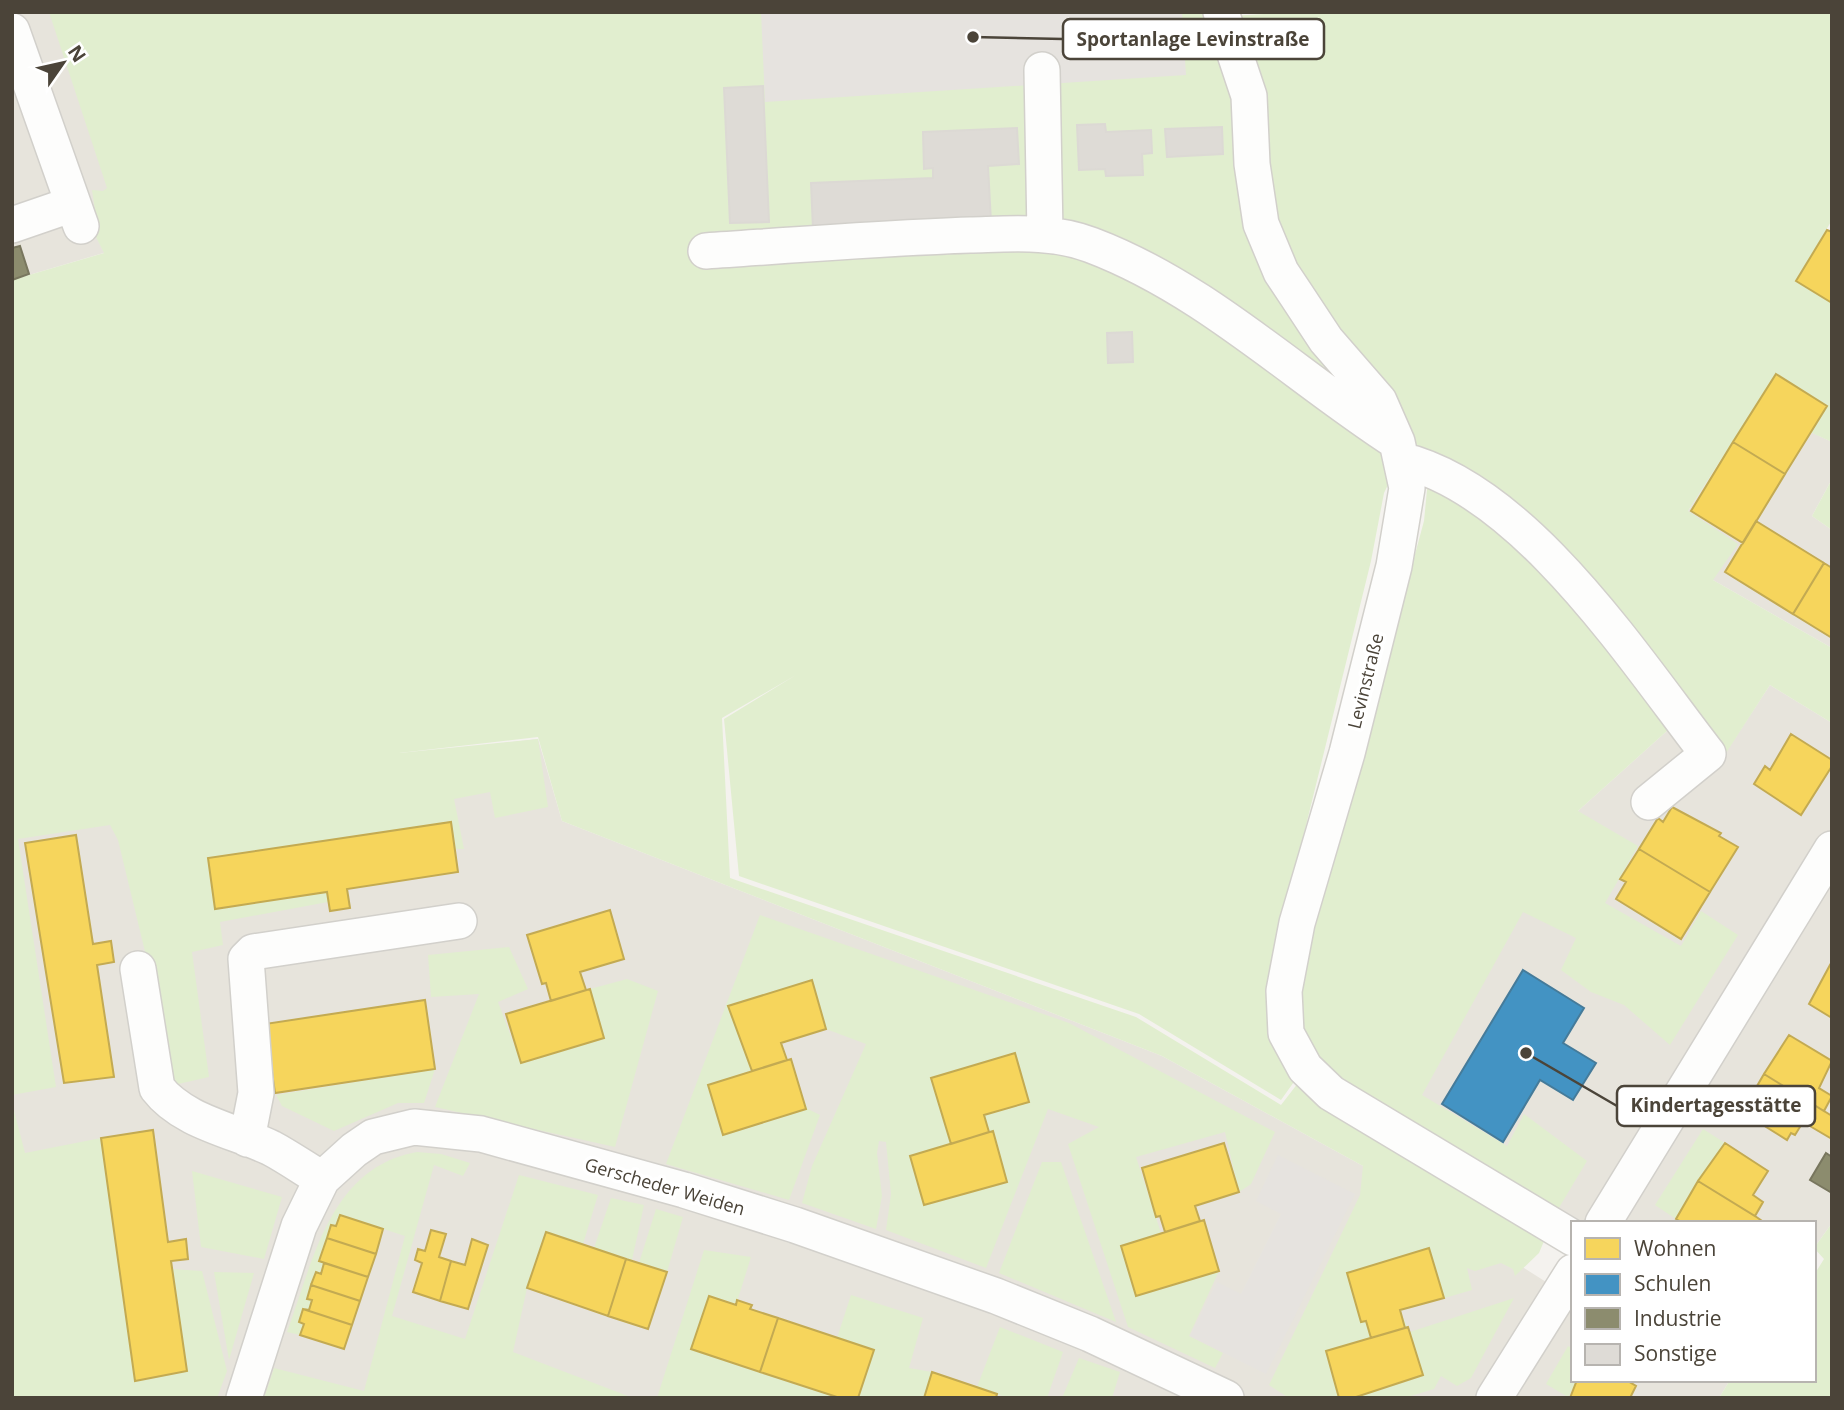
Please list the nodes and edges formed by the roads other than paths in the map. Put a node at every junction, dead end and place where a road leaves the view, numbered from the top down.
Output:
1 (1221, 12) edge
2 (12, 31) edge
3 (1042, 70) dead end
4 (12, 225) edge
5 (1045, 234) junction
6 (706, 251) dead end
7 (1399, 451) junction
8 (1649, 802) dead end
9 (1832, 849) edge
10 (459, 921) dead end
11 (138, 969) dead end
12 (247, 1139) junction
13 (322, 1180) junction
14 (1604, 1221) edge
15 (1571, 1237) edge
16 (1571, 1275) edge
17 (244, 1398) edge
18 (1226, 1398) edge
19 (1494, 1398) edge

1 - 7 street, Levinstraße
2 - 4 street
3 - 5 street
5 - 6 street
5 - 7 street
7 - 8 street
7 - 15 street, Levinstraße
9 - 14 street
10 - 12 street
11 - 12 street
12 - 13 street
13 - 17 street, Gerscheder Weiden
13 - 18 street, Gerscheder Weiden
16 - 19 street

